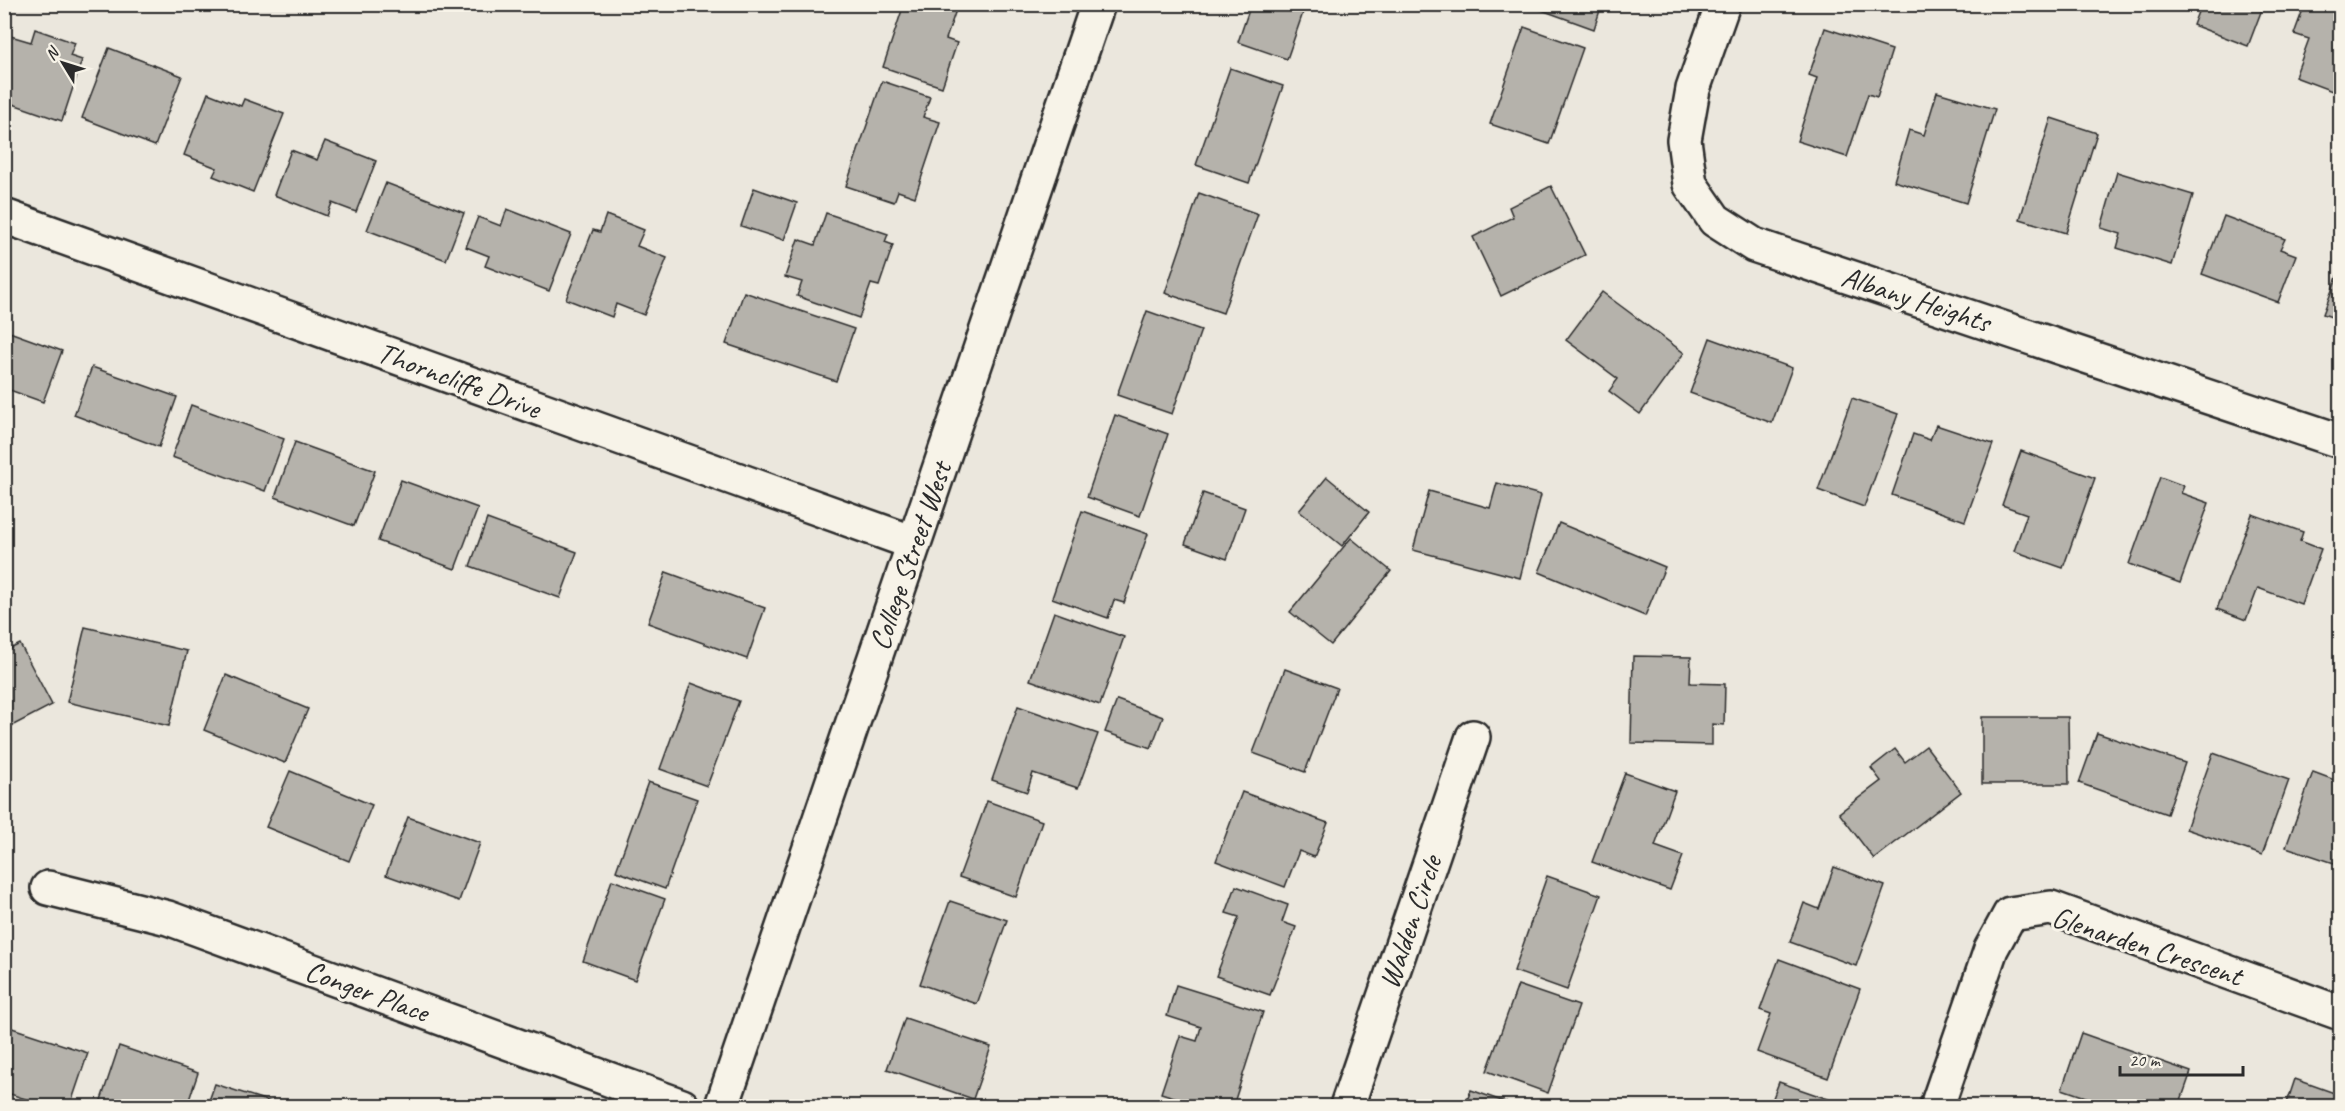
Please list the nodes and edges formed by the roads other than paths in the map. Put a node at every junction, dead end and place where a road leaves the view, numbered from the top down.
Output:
1 (1098, 4) edge
2 (1723, 4) edge
3 (4, 216) edge
4 (2340, 441) edge
5 (914, 543) junction
6 (1473, 737) dead end
7 (48, 888) dead end
8 (2340, 1013) edge
9 (682, 1107) edge
10 (722, 1107) edge
11 (1347, 1107) edge
12 (1937, 1107) edge

1 - 5 street, College Street West
2 - 4 street, Albany Heights
3 - 5 street, Thorncliffe Drive
5 - 10 street, College Street West
6 - 11 street, Walden Circle
7 - 9 street, Conger Place
8 - 12 street, Glenarden Crescent

